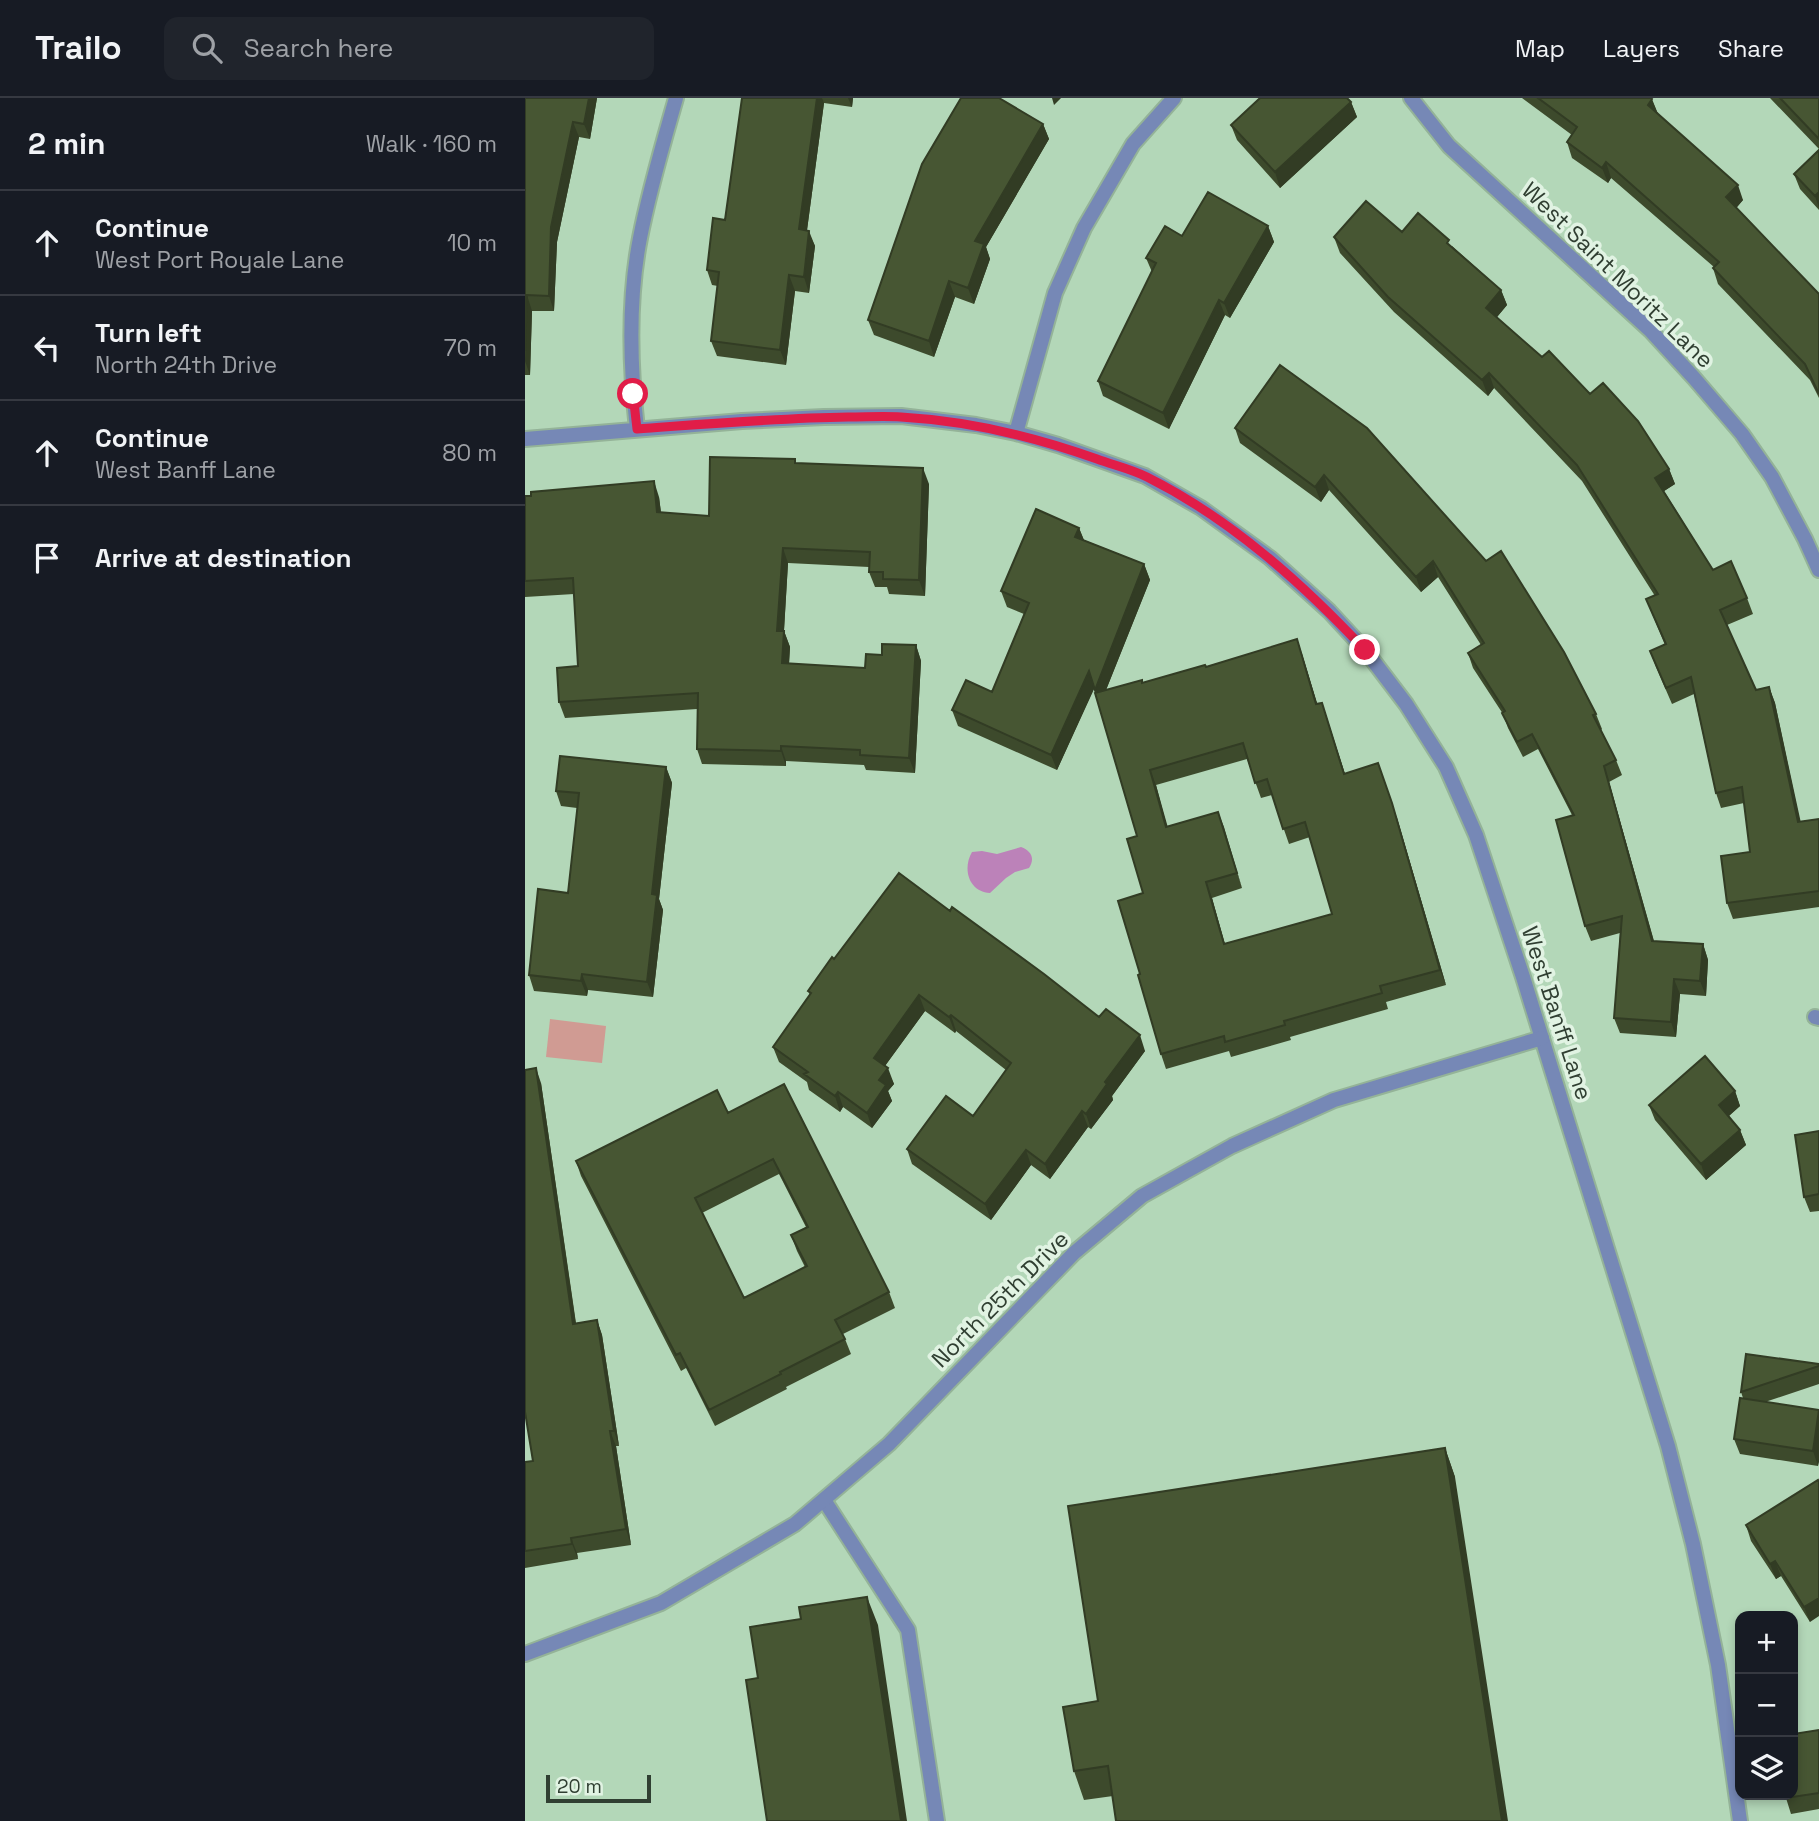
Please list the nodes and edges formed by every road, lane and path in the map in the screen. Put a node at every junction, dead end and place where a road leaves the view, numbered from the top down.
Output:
1 (676, 98) edge
2 (1174, 98) edge
3 (1411, 98) edge
4 (637, 429) junction
5 (1016, 433) junction
6 (525, 439) edge
7 (1819, 570) edge
8 (1542, 1038) junction
9 (824, 1500) junction
10 (525, 1654) edge
11 (937, 1821) edge
12 (1740, 1821) edge

1 - 4 street
2 - 5 street
3 - 7 street, West Saint Moritz Lane
4 - 5 street, West Banff Lane
4 - 6 street, West Banff Lane
5 - 8 street, West Banff Lane
8 - 9 street, North 25th Drive
8 - 12 street, West Banff Lane
9 - 10 street, North 25th Drive
9 - 11 street

